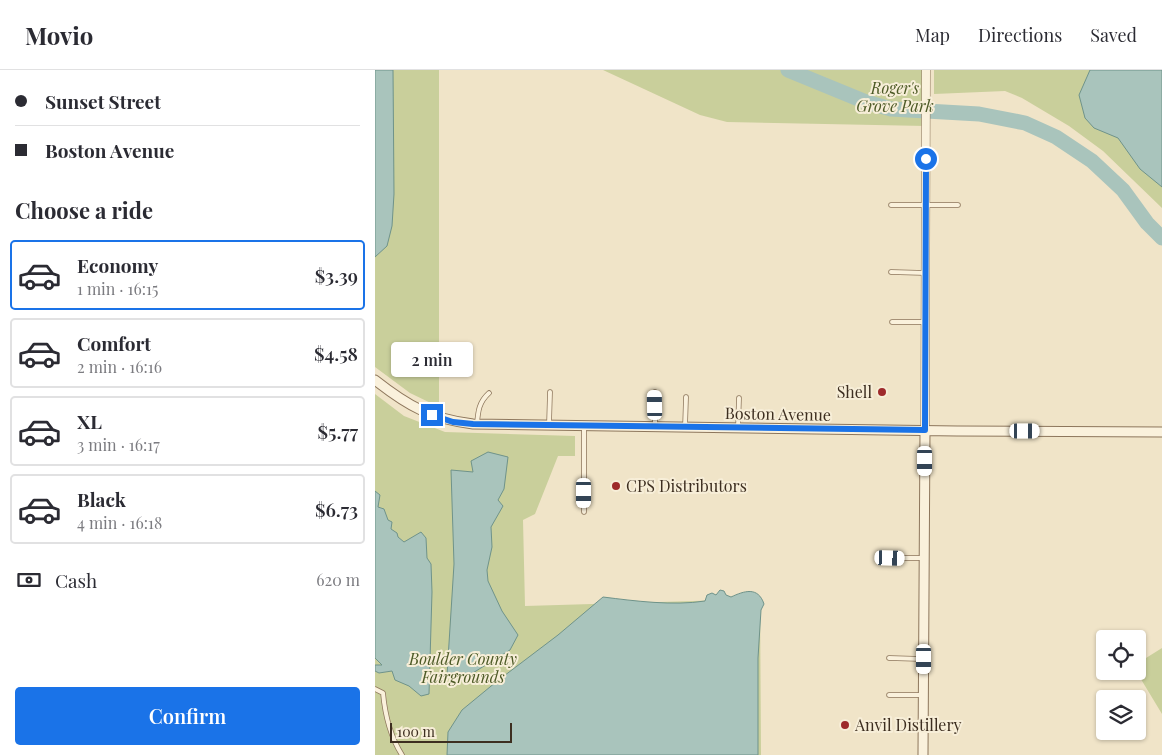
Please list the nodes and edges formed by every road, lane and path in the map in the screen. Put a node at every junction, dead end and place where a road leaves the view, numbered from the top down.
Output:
1 (926, 70) edge
2 (891, 205) dead end
3 (926, 205) junction
4 (957, 205) dead end
5 (891, 272) dead end
6 (926, 273) junction
7 (892, 322) dead end
8 (925, 322) junction
9 (375, 380) edge
10 (550, 392) dead end
11 (655, 392) dead end
12 (489, 393) dead end
13 (686, 397) dead end
14 (739, 398) dead end
15 (477, 424) junction
16 (549, 425) junction
17 (584, 426) junction
18 (655, 427) junction
19 (685, 428) junction
20 (738, 428) junction
21 (925, 430) junction
22 (1162, 432) edge
23 (584, 512) dead end
24 (890, 558) dead end
25 (924, 558) junction
26 (889, 658) dead end
27 (924, 659) junction
28 (375, 689) edge
29 (889, 695) dead end
30 (923, 695) junction
31 (403, 755) edge
32 (923, 755) edge

1 - 3 street
2 - 3 lane
3 - 4 lane
3 - 6 street
5 - 6 lane
6 - 8 street
7 - 8 lane
8 - 21 street
9 - 15 street, Boston Avenue
10 - 16 lane
11 - 18 lane
12 - 15 lane
13 - 19 lane
14 - 20 lane
15 - 16 street, Boston Avenue
16 - 17 street, Boston Avenue
17 - 18 street, Boston Avenue
17 - 23 lane
18 - 19 street, Boston Avenue
19 - 20 street, Boston Avenue
20 - 21 street, Boston Avenue
21 - 22 street, Boston Avenue
21 - 25 street
24 - 25 lane
25 - 27 street
26 - 27 lane
27 - 30 street
28 - 31 lane
29 - 30 lane
30 - 32 street

